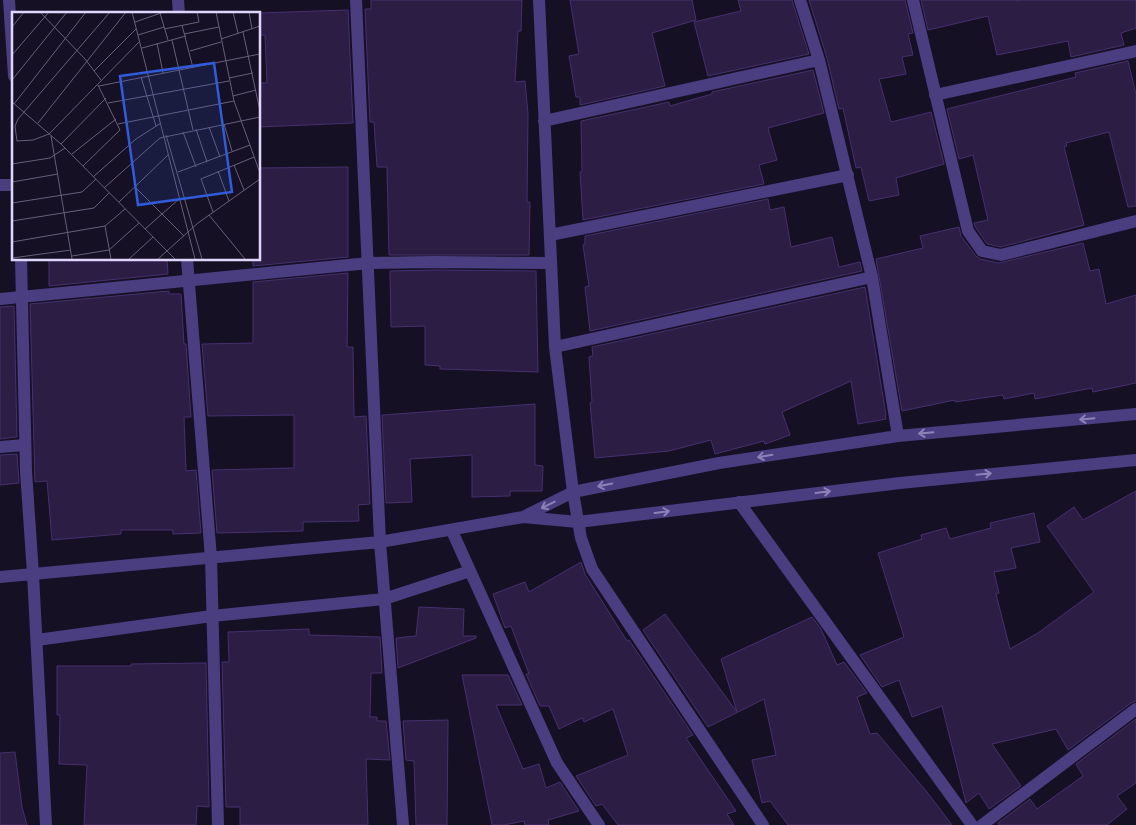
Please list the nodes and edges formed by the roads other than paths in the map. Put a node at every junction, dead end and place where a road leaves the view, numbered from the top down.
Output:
1 (9, 0) edge
2 (356, 0) edge
3 (539, 0) edge
4 (800, 0) edge
5 (913, 0) edge
6 (12, 46) edge
7 (1136, 51) edge
8 (819, 60) junction
9 (935, 95) junction
10 (544, 121) junction
11 (848, 175) junction
12 (1136, 221) edge
13 (550, 235) junction
14 (21, 260) edge
15 (187, 260) edge
16 (369, 263) junction
17 (550, 264) junction
18 (872, 277) junction
19 (188, 280) junction
20 (20, 296) junction
21 (0, 299) edge
22 (555, 347) junction
23 (1136, 414) edge
24 (898, 436) junction
25 (25, 446) junction
26 (0, 447) edge
27 (1135, 461) edge
28 (572, 492) junction
29 (739, 502) junction
30 (523, 518) junction
31 (578, 522) junction
32 (452, 530) junction
33 (380, 542) junction
34 (211, 558) junction
35 (470, 571) junction
36 (33, 574) junction
37 (0, 578) edge
38 (384, 599) junction
39 (212, 616) junction
40 (37, 640) junction
41 (1136, 709) edge
42 (46, 825) edge
43 (218, 825) edge
44 (403, 825) edge
45 (599, 825) edge
46 (763, 825) edge
47 (972, 825) edge
48 (982, 825) edge

1 - 6 street
2 - 16 street
3 - 10 street
4 - 8 street
5 - 9 street
7 - 9 street
8 - 10 street
8 - 11 street
9 - 12 street
10 - 13 street
11 - 13 street
11 - 18 street
13 - 17 street
14 - 20 street
15 - 19 street
16 - 17 street
16 - 19 street
16 - 33 street
17 - 22 street
18 - 22 street
18 - 24 street
19 - 20 street
19 - 34 street
20 - 21 street
20 - 25 street
22 - 28 street
23 -> 24 street
24 -> 28 street
25 - 26 street
25 - 36 street
29 -> 27 street
28 -> 30 street
28 - 31 street
31 -> 29 street
29 - 47 street
30 - 31 street
30 - 32 street
31 - 46 street
32 - 33 street
32 - 35 street
33 - 34 street
33 - 38 street
34 - 36 street
34 - 39 street
35 - 38 street
35 - 45 street
36 - 37 street
36 - 40 street
38 - 39 street
38 - 44 street
39 - 40 street
39 - 43 street
40 - 42 street
41 - 48 street

